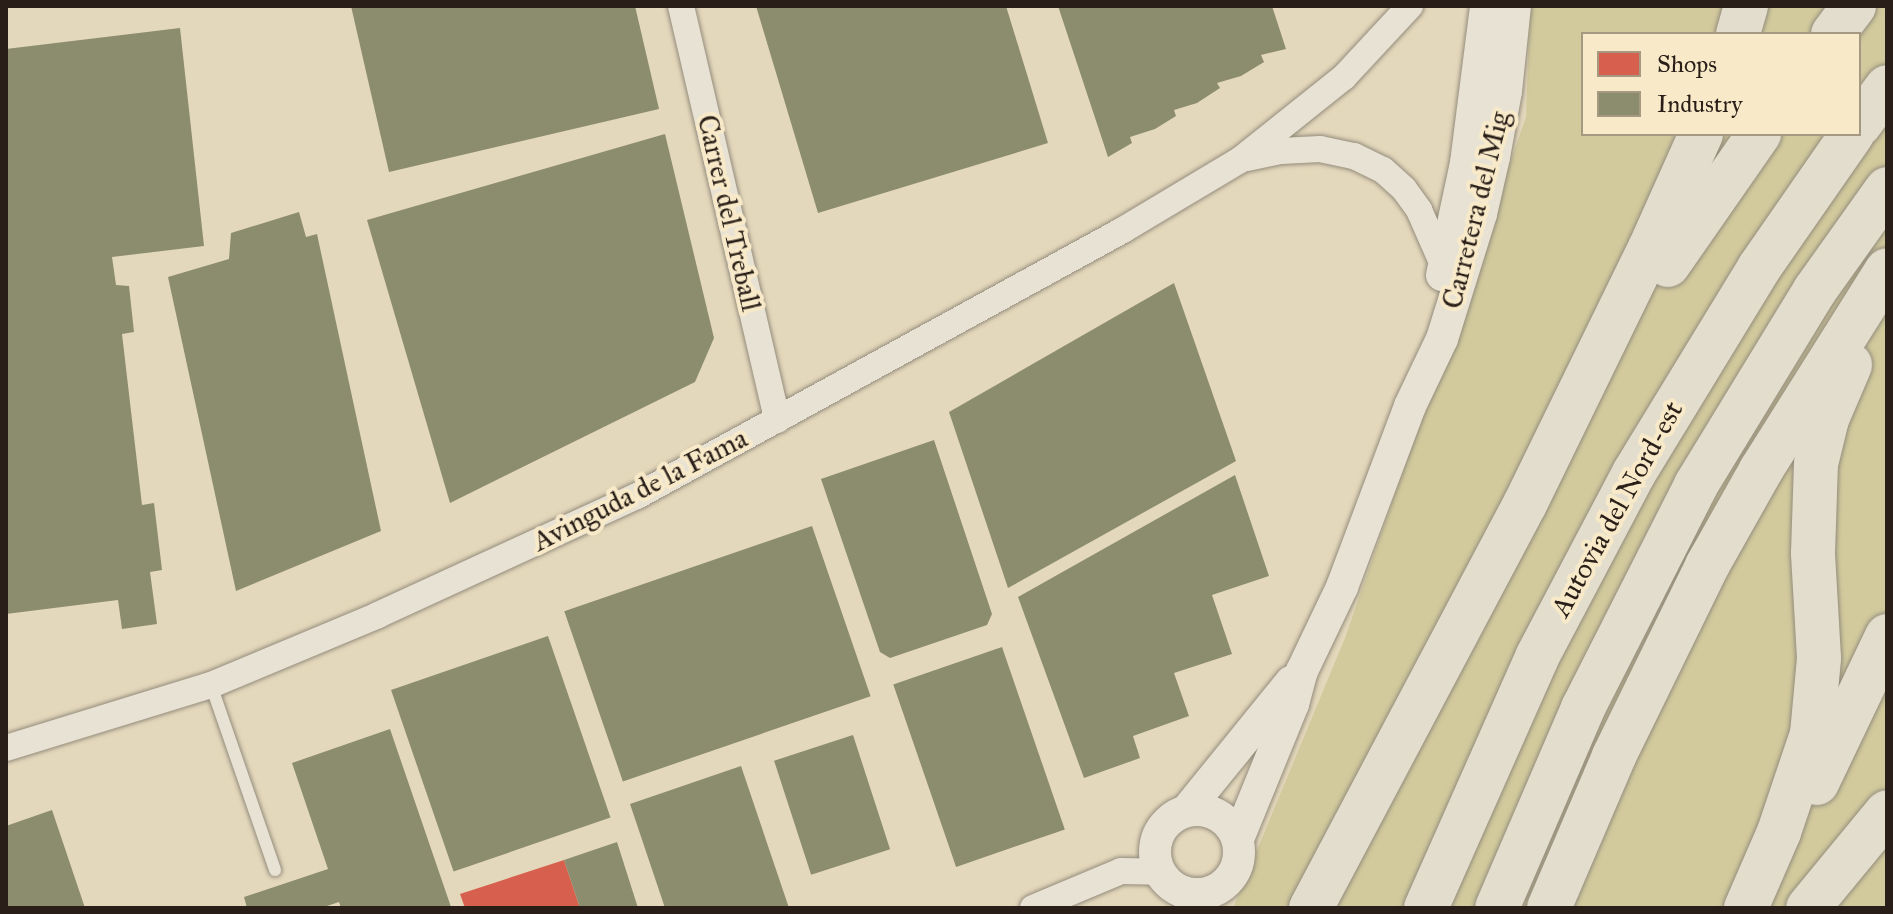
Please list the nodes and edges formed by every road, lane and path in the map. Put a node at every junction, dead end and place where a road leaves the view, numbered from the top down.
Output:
1 (681, 6) edge
2 (1410, 6) edge
3 (1486, 6) edge
4 (1515, 6) edge
5 (1746, 6) edge
6 (1854, 6) edge
7 (1739, 32) edge
8 (1834, 32) edge
9 (1887, 87) edge
10 (1861, 122) edge
11 (1700, 136) edge
12 (1758, 136) edge
13 (1851, 136) edge
14 (1240, 160) junction
15 (1887, 189) edge
16 (1444, 267) junction
17 (1887, 270) edge
18 (1887, 292) edge
19 (1410, 406) junction
20 (777, 420) junction
21 (1525, 504) junction
22 (1887, 636) edge
23 (1302, 671) junction
24 (211, 685) junction
25 (6, 748) edge
26 (1187, 810) junction
27 (1887, 812) edge
28 (1238, 839) junction
29 (275, 870) dead end
30 (1165, 888) edge
31 (1212, 898) edge
32 (1033, 908) edge
33 (1311, 908) edge
34 (1426, 908) edge
35 (1497, 908) edge
36 (1549, 908) edge
37 (1748, 908) edge
38 (1808, 908) edge

1 - 20 street, Carrer del Treball
2 - 14 street
3 - 16 street, Carretera del Mig
4 - 19 street, Carretera del Mig
5 - 7 highway
6 - 8 highway
9 - 10 highway
11 - 21 highway
12 - 21 highway
13 - 34 highway, Autovia del Nord-est
14 - 16 street
14 - 20 street, Avinguda de la Fama
15 - 35 highway, Autovia del Nord-est
16 - 19 street, Carretera del Mig
17 - 36 highway
18 - 37 highway
19 - 23 street, Carretera del Mig
20 - 24 street, Avinguda de la Fama
21 - 33 highway
22 - 37 highway
23 - 26 street, Carretera del Mig
23 - 28 street, Carretera del Mig
24 - 25 street, Avinguda de la Fama
24 - 29 lane
26 - 28 street
26 - 30 street
27 - 38 highway
28 - 31 street
30 - 31 street
30 - 32 street

